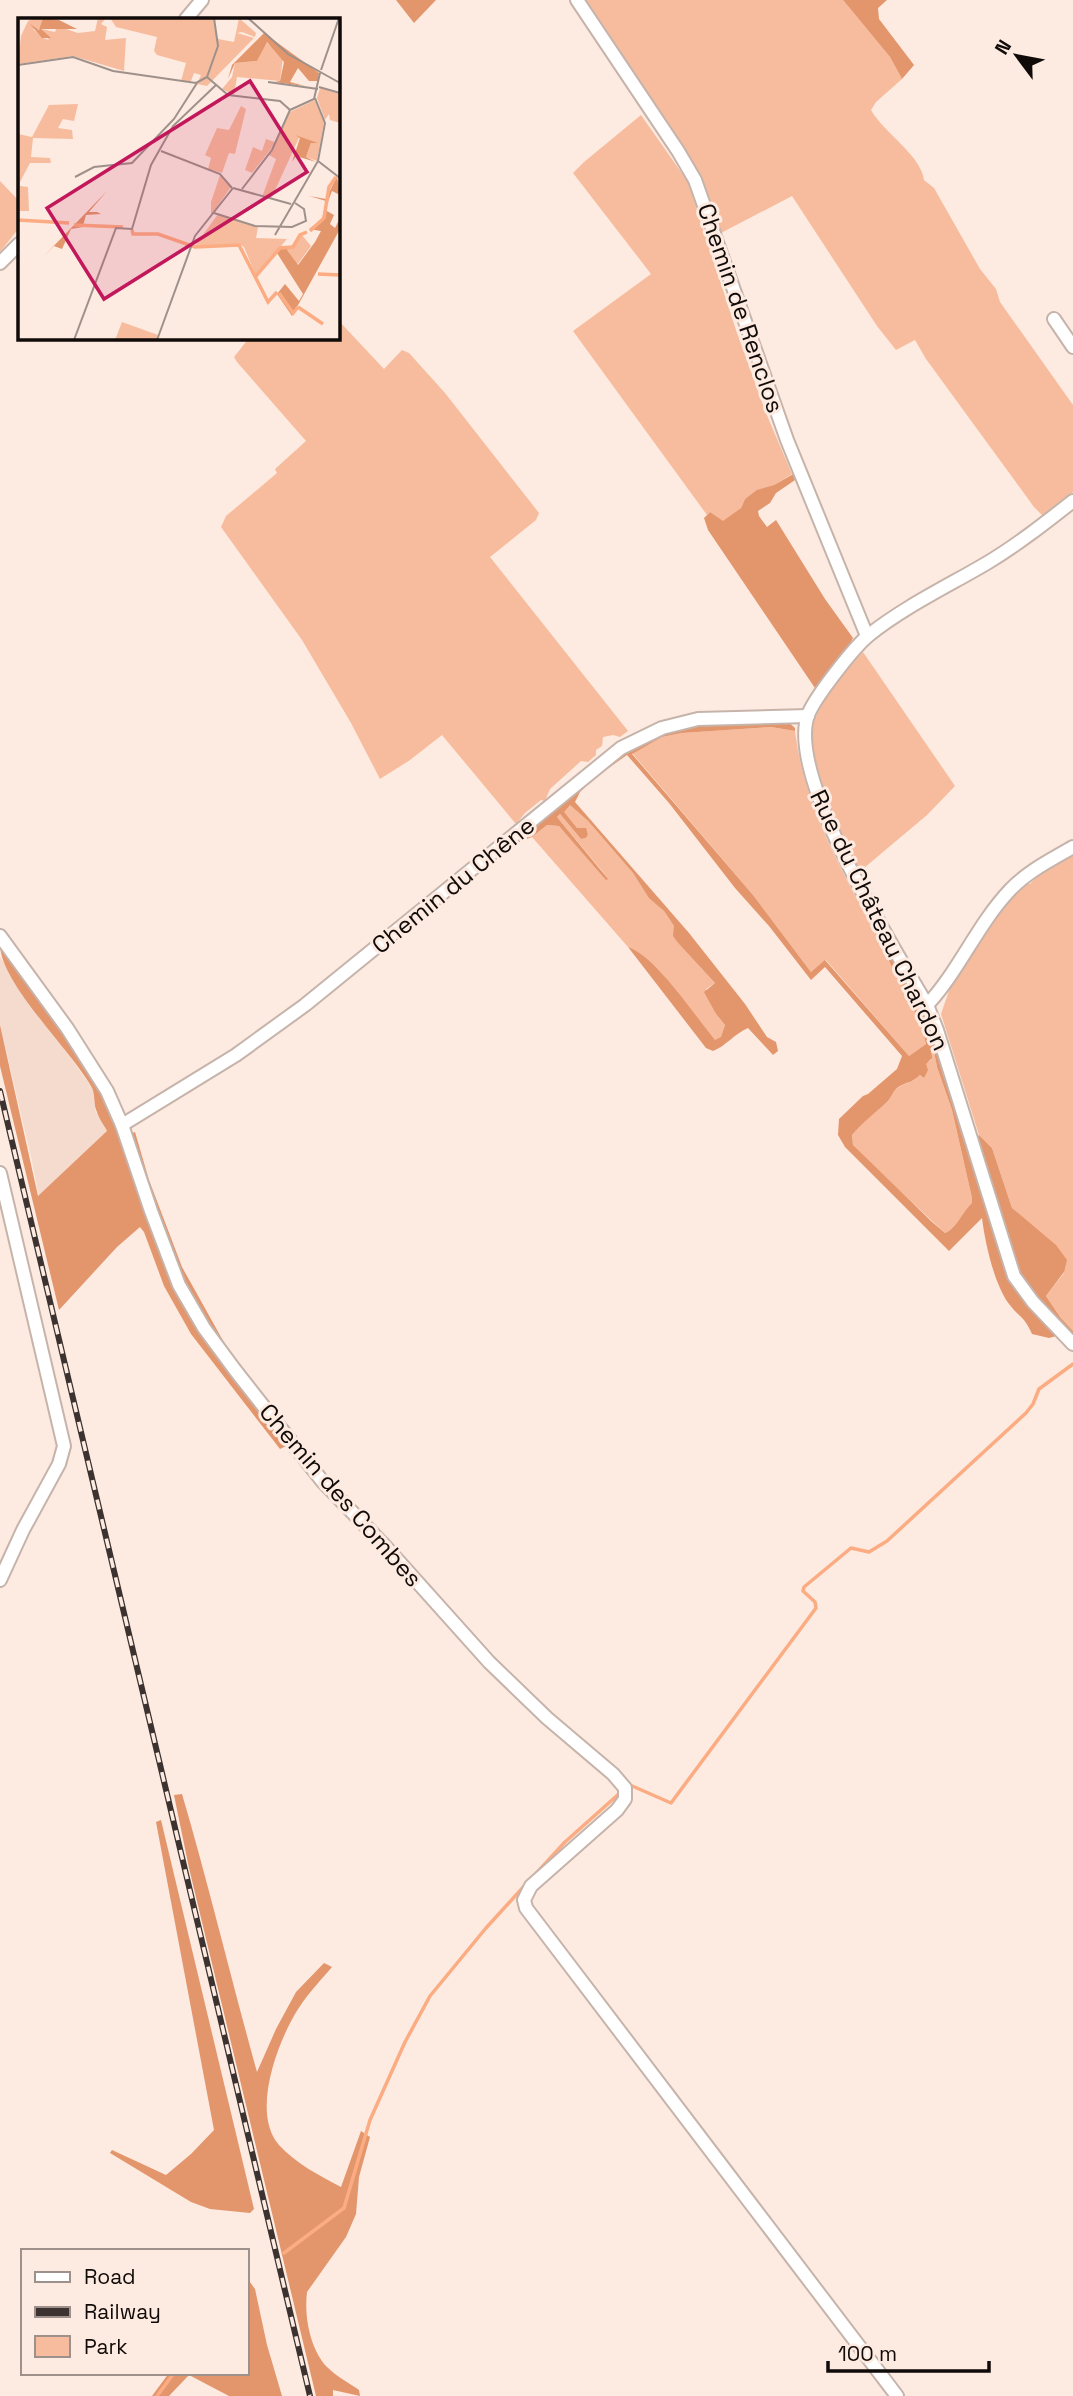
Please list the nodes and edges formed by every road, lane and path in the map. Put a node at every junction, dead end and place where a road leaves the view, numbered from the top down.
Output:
1 (202, 0) edge
2 (577, 0) edge
3 (187, 18) edge
4 (18, 245) edge
5 (0, 263) edge
6 (1054, 319) dead end
7 (1073, 347) edge
8 (1073, 501) edge
9 (867, 636) junction
10 (808, 716) junction
11 (1073, 846) edge
12 (0, 936) edge
13 (927, 1005) junction
14 (122, 1125) junction
15 (0, 1173) edge
16 (1073, 1344) edge
17 (0, 1580) edge
18 (897, 2396) edge

1 - 3 street
2 - 9 street, Chemin de Renclos
4 - 5 street
6 - 7 street
8 - 9 street
9 - 10 street
10 - 13 street, Rue du Château Chardon
10 - 14 street, Chemin du Chêne
11 - 13 street
12 - 14 street, Chemin des Combes
13 - 16 street, Rue du Château Chardon
14 - 18 street, Chemin des Combes
15 - 17 street

